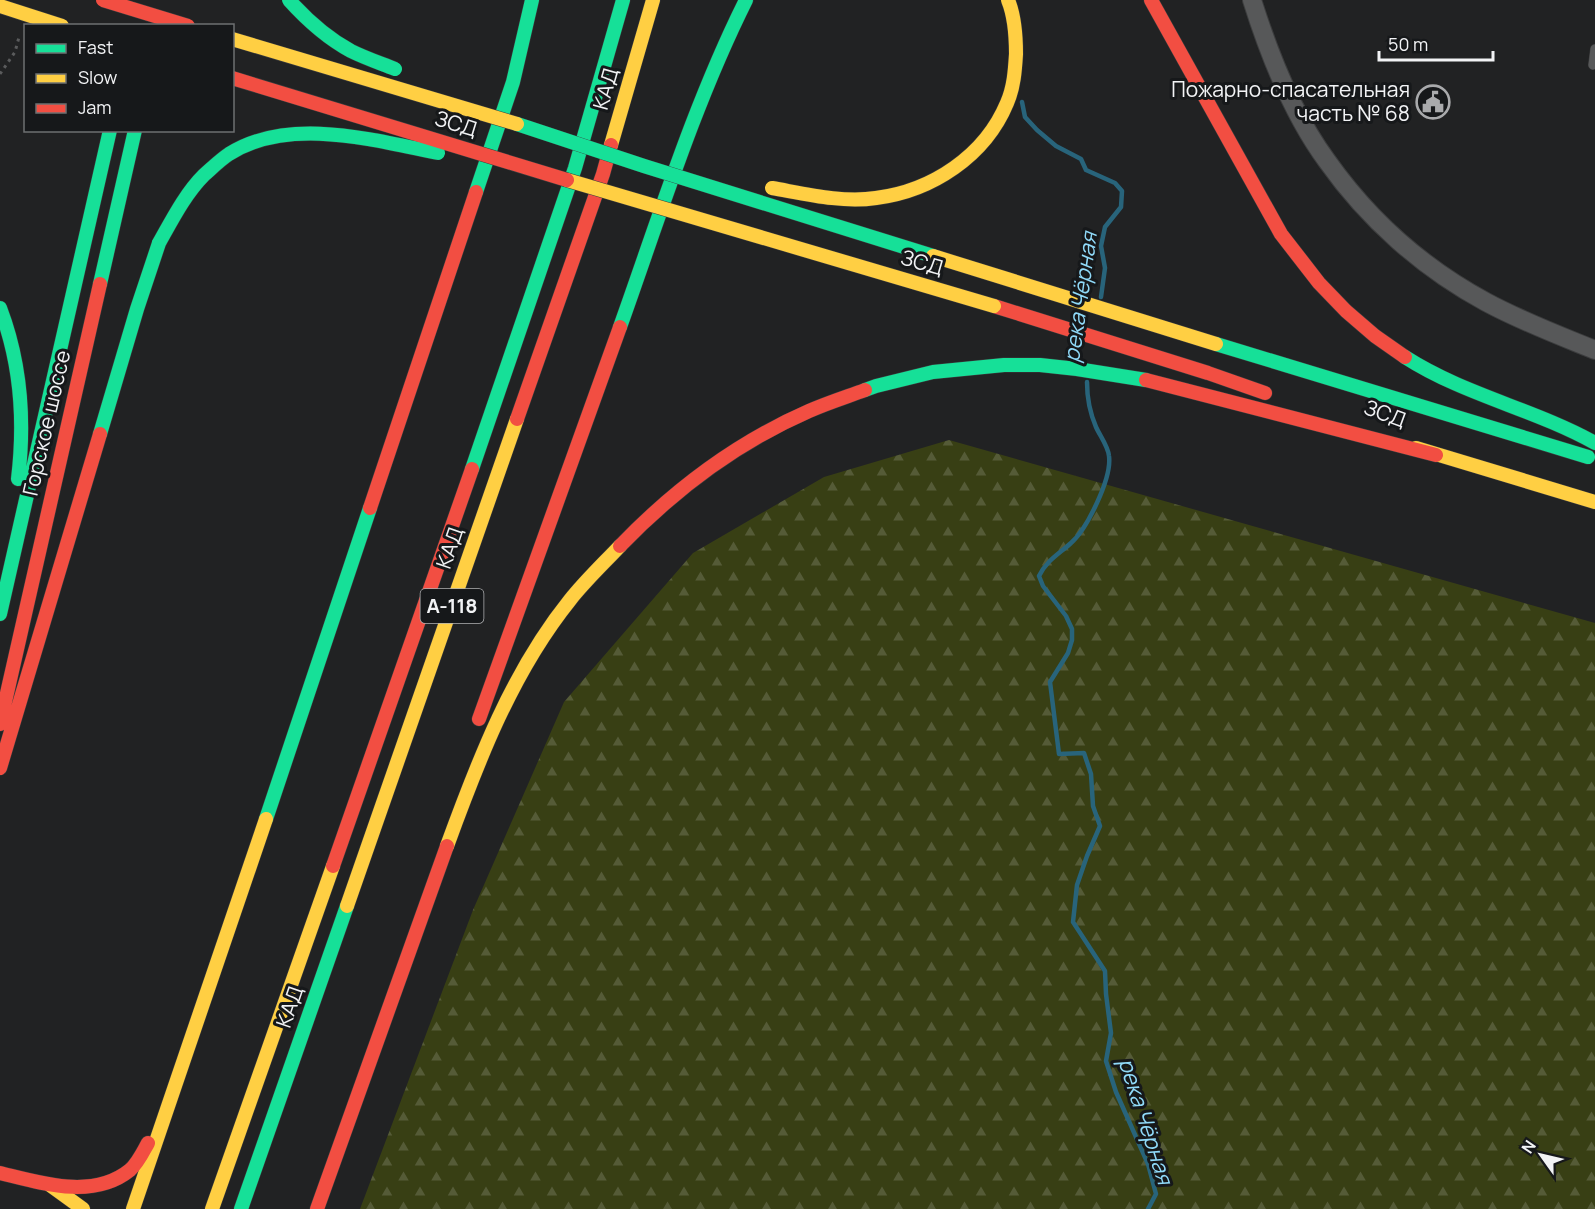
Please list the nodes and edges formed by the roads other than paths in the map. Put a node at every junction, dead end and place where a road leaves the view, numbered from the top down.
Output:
1 (103, 0) edge
2 (140, 0) edge
3 (289, 0) edge
4 (532, 0) edge
5 (539, 0) edge
6 (623, 0) edge
7 (653, 0) edge
8 (746, 0) edge
9 (1008, 0) edge
10 (1151, 0) edge
11 (1252, 0) edge
12 (164, 3) dead end
13 (0, 6) edge
14 (56, 24) edge
15 (134, 24) edge
16 (159, 24) edge
17 (181, 24) edge
18 (234, 40) edge
19 (1595, 49) edge
20 (1593, 65) dead end
21 (405, 73) dead end
22 (234, 79) edge
23 (513, 82) junction
24 (437, 86) dead end
25 (110, 132) edge
26 (135, 132) edge
27 (556, 136) junction
28 (644, 166) junction
29 (544, 173) junction
30 (0, 308) edge
31 (1595, 350) edge
32 (1273, 396) dead end
33 (1306, 408) dead end
34 (1595, 443) edge
35 (1436, 455) junction
36 (1595, 459) edge
37 (1595, 502) edge
38 (0, 612) edge
39 (0, 724) edge
40 (473, 735) dead end
41 (0, 768) edge
42 (449, 803) dead end
43 (371, 1017) dead end
44 (168, 1106) junction
45 (0, 1173) edge
46 (50, 1185) junction
47 (84, 1209) edge
48 (132, 1209) edge
49 (212, 1209) edge
50 (241, 1209) edge
51 (317, 1209) edge

1 - 17 main road, bridge
2 - 15 main road
3 - 21 main road, bridge
4 - 23 main road
5 - 23 main road
6 - 49 main road, КАД / А-118
7 - 50 main road, КАД / А-118
8 - 40 main road
9 - 28 main road, bridge
10 - 34 main road
11 - 31 street
12 - 16 main road
13 - 14 main road, bridge
18 - 27 main road, ЗСД, bridge
19 - 20 lane
22 - 29 main road, ЗСД, bridge
23 - 44 main road
24 - 27 main road, bridge
25 - 38 main road, Горское шоссе
26 - 39 main road, Горское шоссе
27 - 28 main road, ЗСД, bridge
28 - 36 main road, ЗСД, bridge
29 - 32 main road, ЗСД, bridge
29 - 41 main road, bridge
30 - 38 main road
33 - 35 main road, ЗСД
35 - 37 main road, ЗСД
35 - 51 main road
42 - 43 main road
44 - 46 main road
44 - 48 main road
45 - 46 main road
46 - 47 main road

